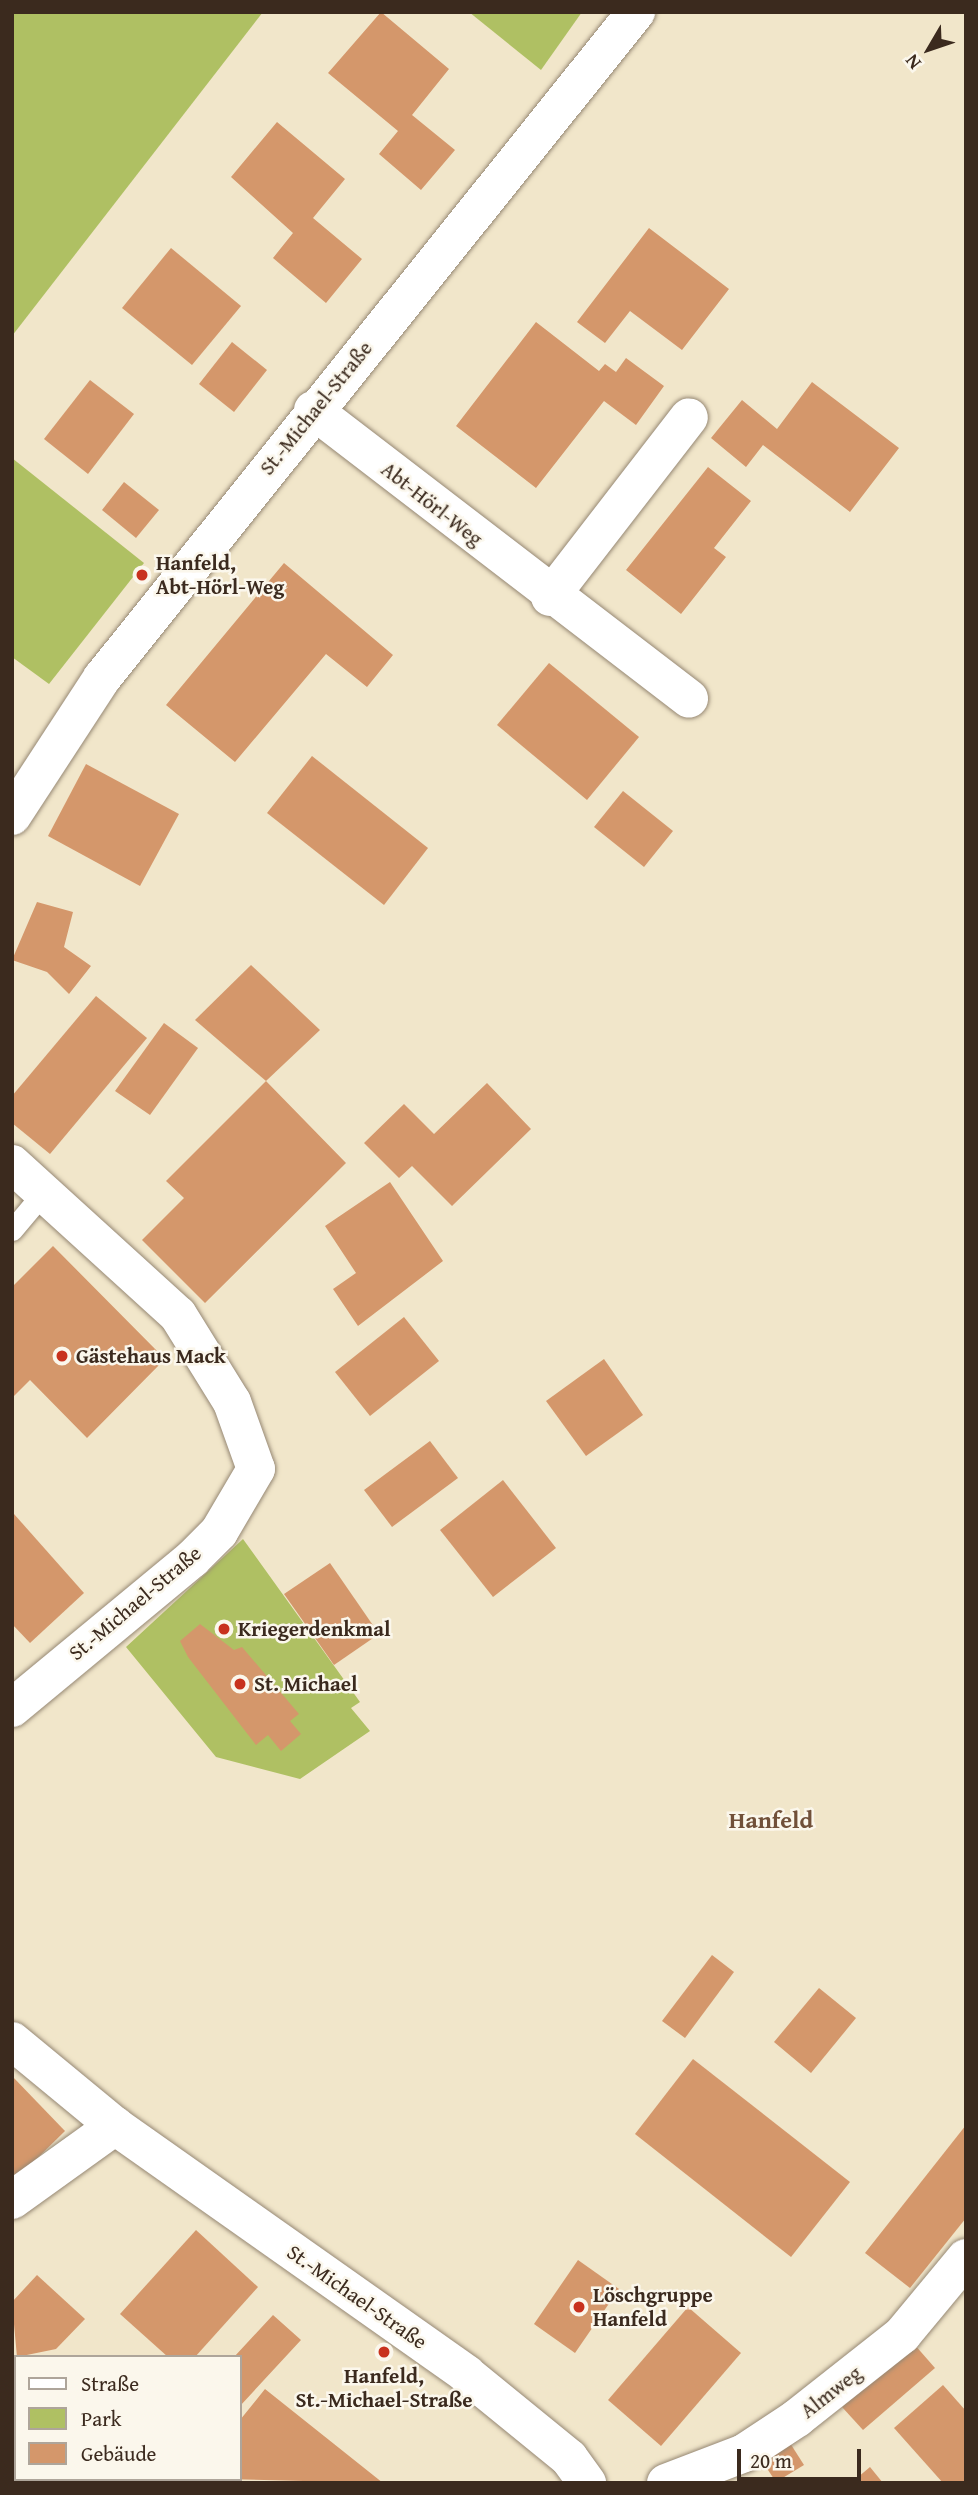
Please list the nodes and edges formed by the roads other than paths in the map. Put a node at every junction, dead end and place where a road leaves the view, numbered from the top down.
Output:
1 (636, 12) edge
2 (313, 411) junction
3 (689, 417) dead end
4 (550, 597) junction
5 (688, 699) dead end
6 (12, 816) edge
7 (12, 1164) edge
8 (43, 1193) junction
9 (12, 1230) edge
10 (12, 1708) edge
11 (12, 2041) edge
12 (115, 2126) junction
13 (12, 2200) edge
14 (966, 2258) edge
15 (587, 2483) edge
16 (666, 2483) edge

1 - 2 street, St.-Michael-Straße
2 - 4 street, Abt-Hörl-Weg
2 - 6 street, St.-Michael-Straße
3 - 4 street
4 - 5 street, Abt-Hörl-Weg
7 - 8 street, St.-Michael-Straße
8 - 9 lane
8 - 10 street, St.-Michael-Straße
11 - 12 street, St.-Michael-Straße
12 - 13 street
12 - 15 street, St.-Michael-Straße
14 - 16 street, Almweg

